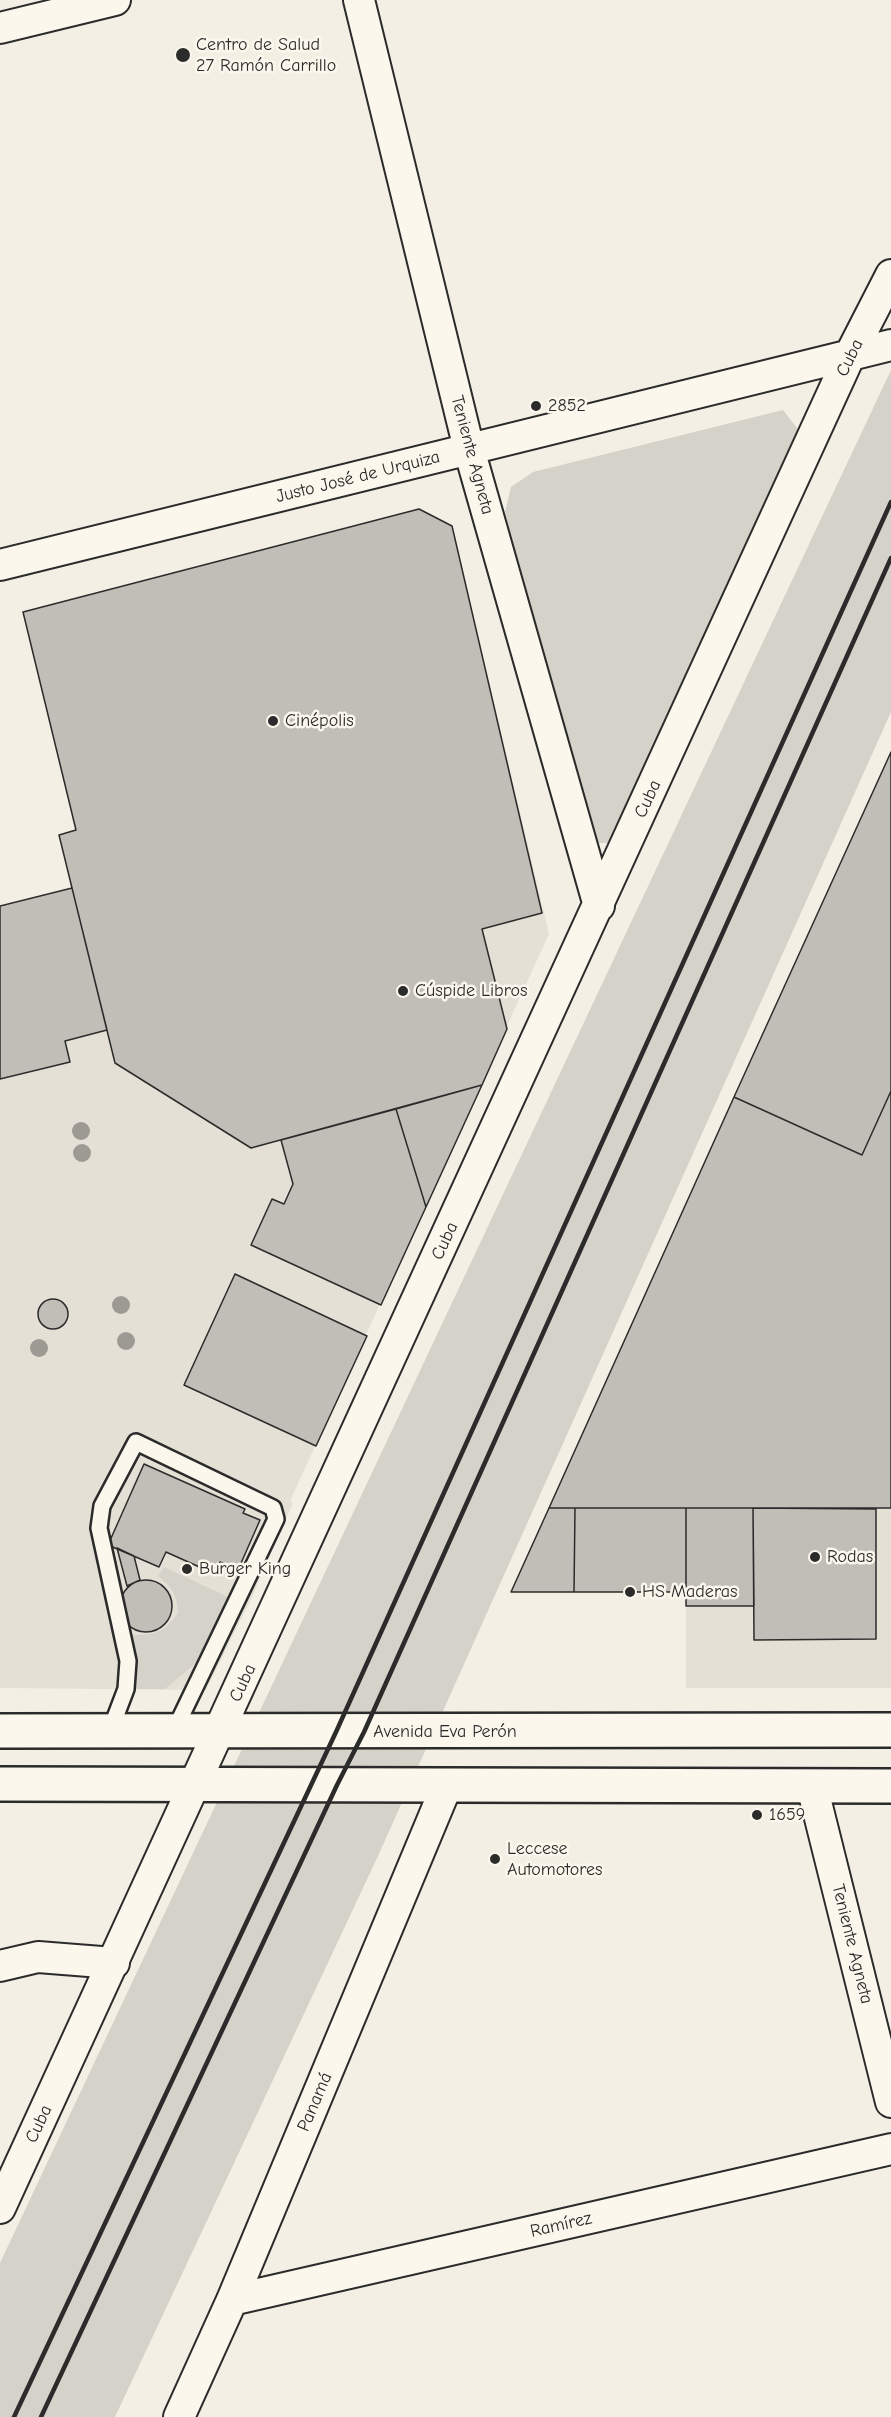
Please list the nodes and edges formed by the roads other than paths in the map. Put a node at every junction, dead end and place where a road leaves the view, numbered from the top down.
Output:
1 (115, 0) edge
2 (359, 0) edge
3 (0, 28) edge
4 (891, 275) edge
5 (891, 345) edge
6 (850, 355) junction
7 (469, 449) junction
8 (0, 565) edge
9 (599, 906) junction
10 (891, 1730) edge
11 (0, 1731) edge
12 (110, 1731) junction
13 (173, 1732) junction
14 (220, 1732) junction
15 (0, 1785) edge
16 (447, 1785) junction
17 (195, 1786) junction
18 (812, 1786) junction
19 (891, 1786) edge
20 (114, 1963) junction
21 (0, 1966) edge
22 (891, 2102) edge
23 (891, 2149) edge
24 (0, 2208) edge
25 (232, 2300) junction
26 (179, 2417) edge

1 - 3 street
2 - 7 street, Teniente Agneta
4 - 6 street, Cuba
5 - 6 street, Justo José de Urquiza
6 - 7 street, Justo José de Urquiza
6 - 9 street, Cuba
7 - 8 street, Justo José de Urquiza
7 - 9 street, Teniente Agneta
9 - 14 street, Cuba
10 - 14 main road, Avenida Eva Perón
11 - 12 main road, Avenida Eva Perón
12 - 13 main road, Avenida Eva Perón
12 - 13 lane
13 - 14 main road, Avenida Eva Perón
14 - 17 street, Cuba
15 - 17 main road
16 - 17 main road
16 - 18 main road
16 - 25 street, Panamá
17 - 20 street, Cuba
18 - 19 main road
18 - 22 street, Teniente Agneta
20 - 21 street
20 - 24 street, Cuba
23 - 25 street, Ramírez
25 - 26 street, Panamá

